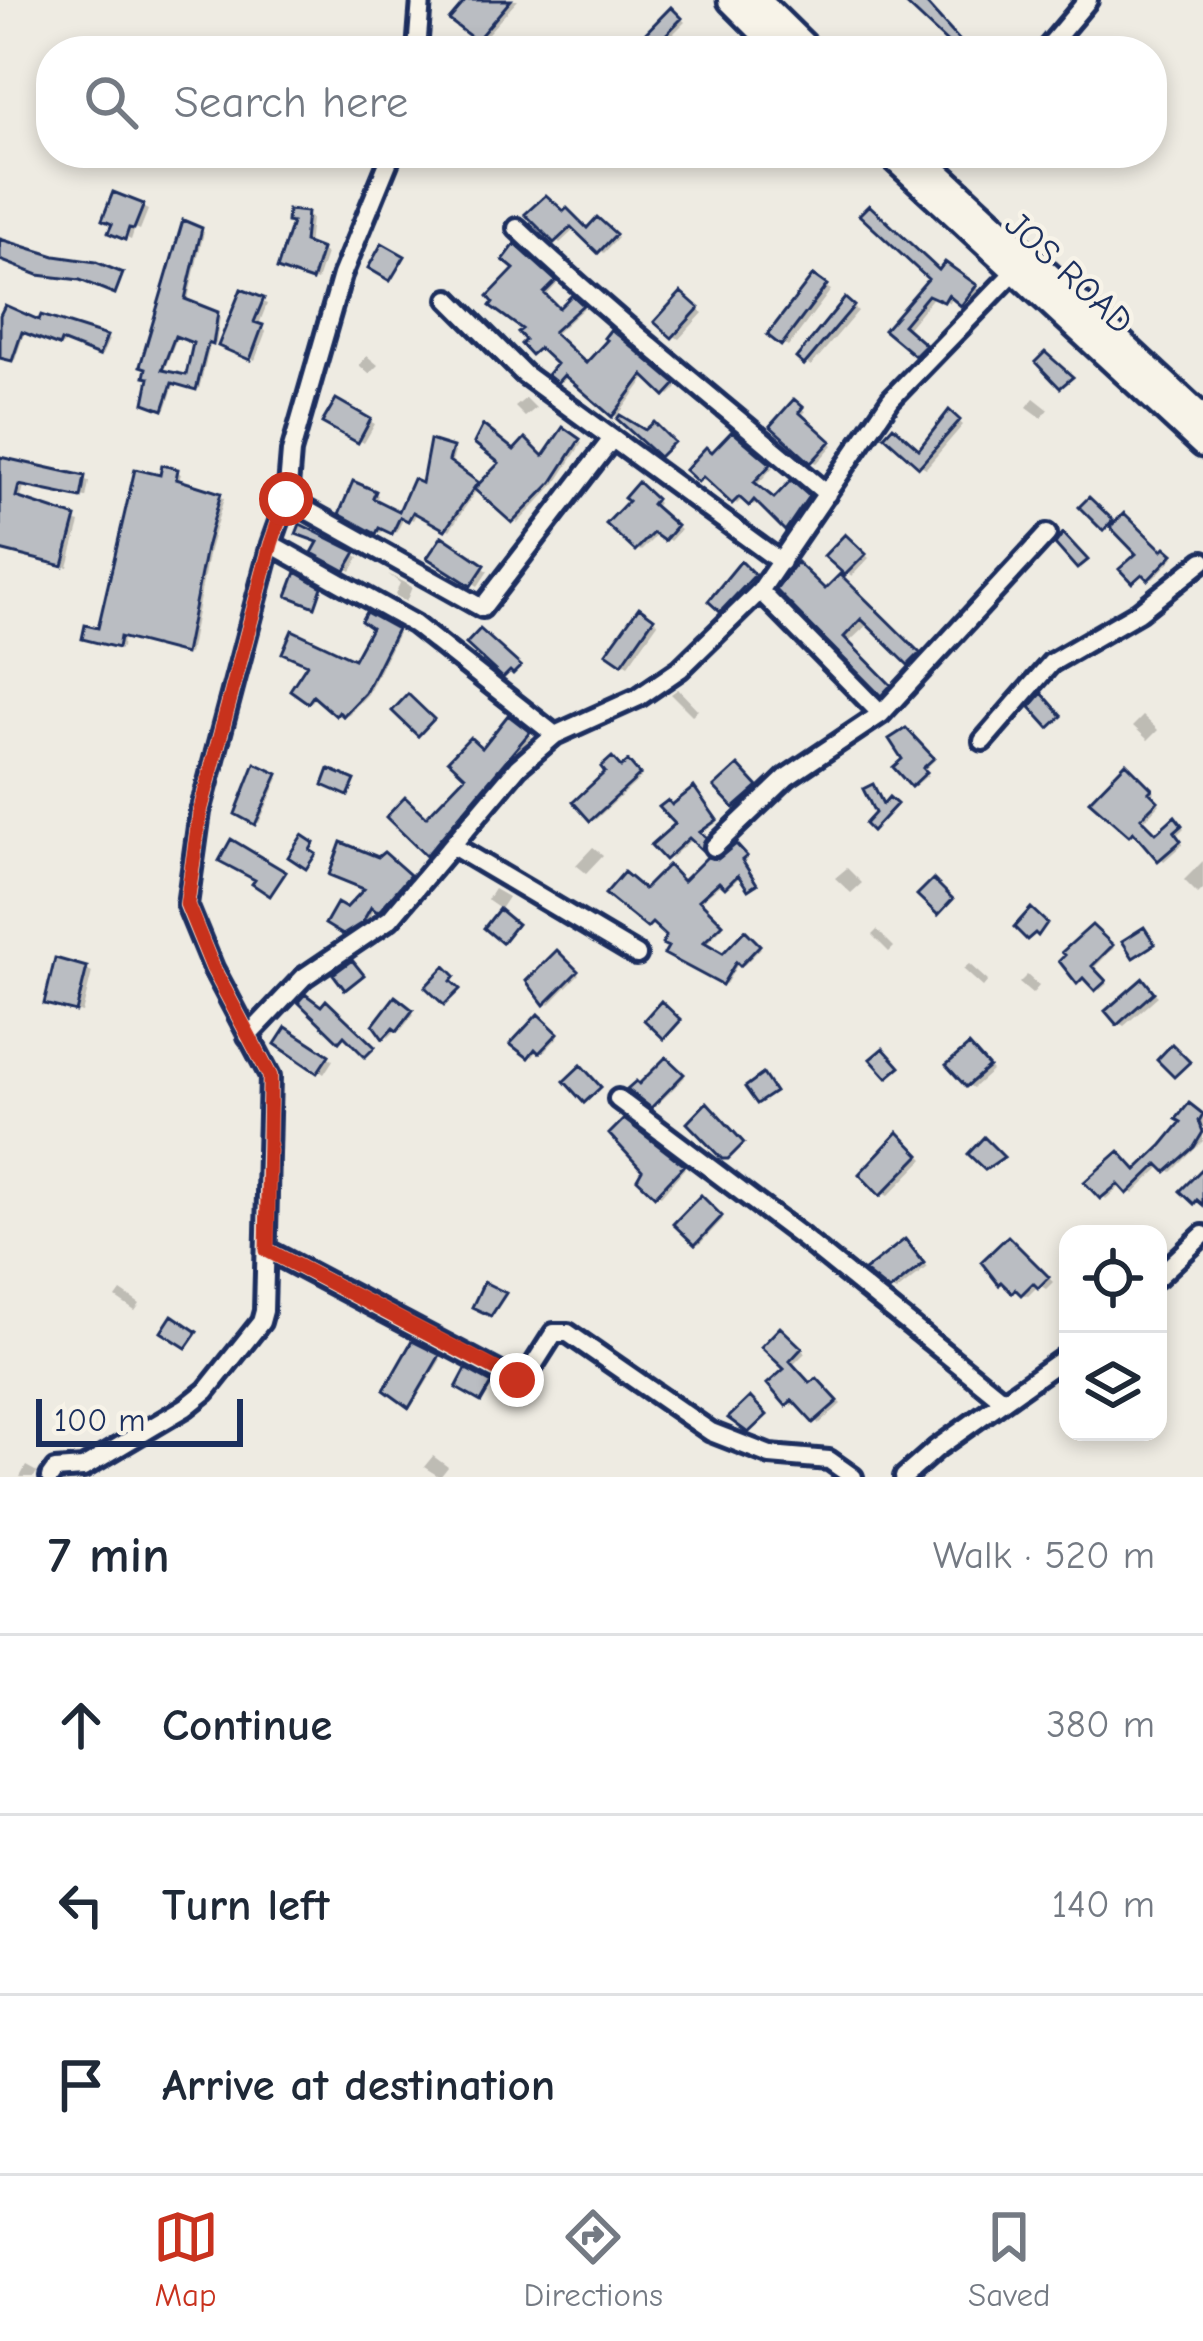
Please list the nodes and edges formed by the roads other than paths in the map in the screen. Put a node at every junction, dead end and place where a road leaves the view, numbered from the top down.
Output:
1 (421, 0) edge
2 (731, 0) edge
3 (758, 0) edge
4 (1088, 0) edge
5 (418, 36) edge
6 (767, 36) edge
7 (794, 36) edge
8 (1058, 36) edge
9 (386, 168) edge
10 (905, 168) edge
11 (941, 168) edge
12 (517, 228) dead end
13 (1015, 271) junction
14 (449, 299) dead end
15 (1203, 419) edge
16 (612, 439) junction
17 (1203, 444) edge
18 (826, 494) junction
19 (286, 499) junction
20 (1047, 534) dead end
21 (271, 544) junction
22 (1203, 561) edge
23 (781, 562) junction
24 (760, 591) junction
25 (881, 714) junction
26 (555, 735) junction
27 (983, 741) dead end
28 (453, 846) junction
29 (714, 848) dead end
30 (637, 955) dead end
31 (248, 1036) junction
32 (618, 1100) dead end
33 (1203, 1235) edge
34 (267, 1250) junction
35 (1167, 1269) edge
36 (1059, 1361) edge
37 (1004, 1400) junction
38 (50, 1477) edge
39 (853, 1477) edge
40 (904, 1477) edge

1 - 5 street
2 - 6 highway
3 - 7 highway
4 - 8 street
9 - 19 street
10 - 13 highway, JOS ROAD
11 - 15 highway, JOS ROAD
12 - 18 street
13 - 17 highway, JOS ROAD
13 - 18 street
14 - 16 street
16 - 19 street
16 - 23 street
18 - 23 street
19 - 21 street
20 - 25 street
21 - 26 street
21 - 31 street
22 - 27 street
23 - 24 street
24 - 25 street
24 - 26 street
25 - 29 street
26 - 28 street
28 - 30 street
28 - 31 street
31 - 34 street
32 - 37 street
33 - 35 street
34 - 38 street
34 - 39 street
36 - 37 street
37 - 40 street

